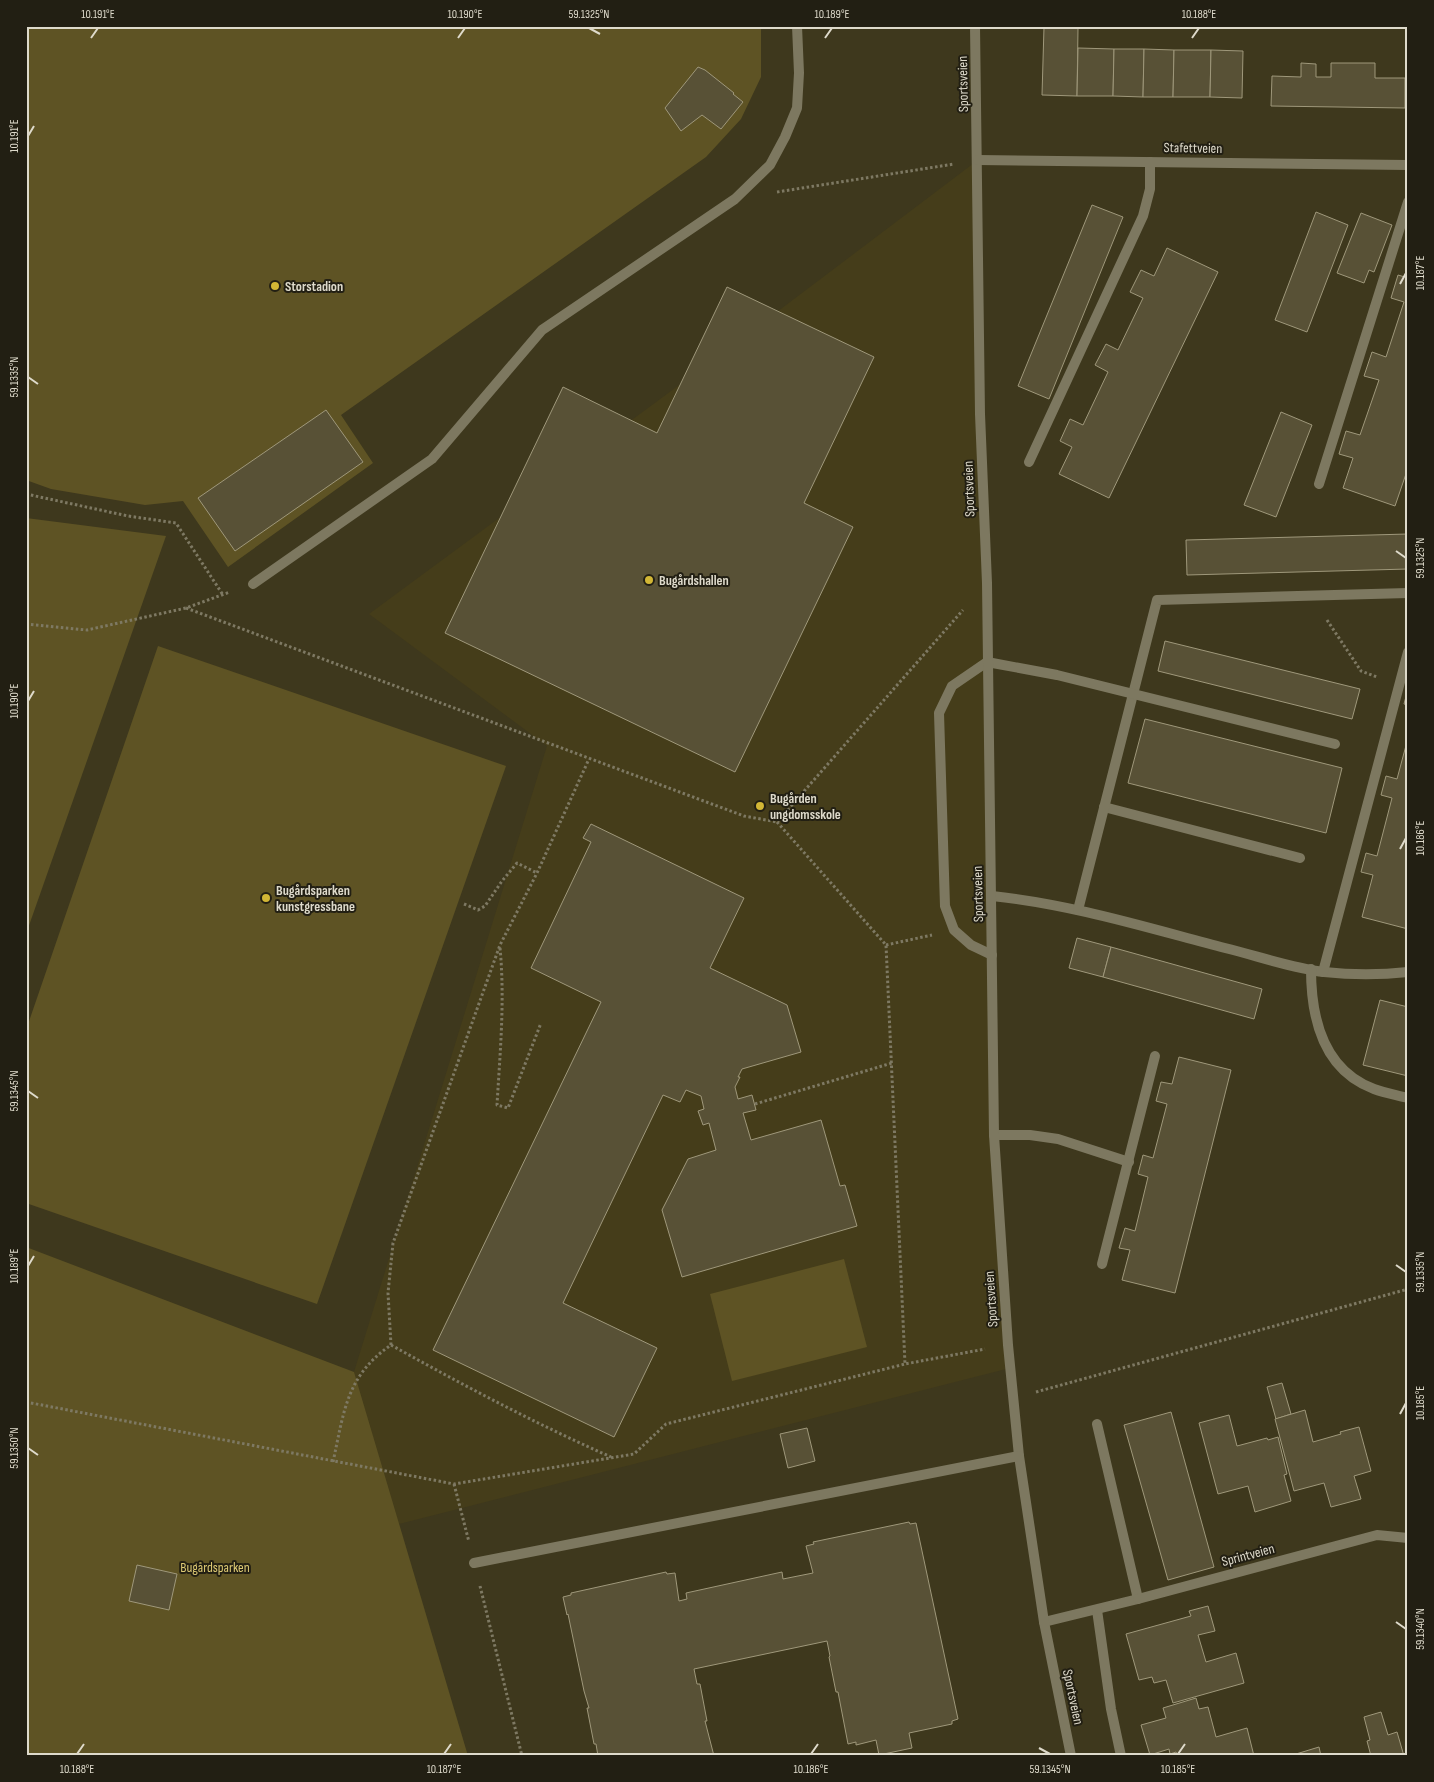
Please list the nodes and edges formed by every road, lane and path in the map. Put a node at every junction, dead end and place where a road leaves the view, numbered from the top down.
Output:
1 (797, 26) edge
2 (975, 26) edge
3 (978, 160) junction
4 (1150, 162) junction
5 (1408, 165) edge
6 (735, 199) junction
7 (1408, 202) edge
8 (1029, 462) dead end
9 (1319, 484) dead end
10 (26, 494) edge
11 (253, 584) joint
12 (987, 584) junction
13 (1408, 593) edge
14 (223, 595) junction
15 (1312, 596) junction
16 (186, 608) junction
17 (26, 624) edge
18 (1408, 652) edge
19 (987, 662) junction
20 (1399, 684) junction
21 (1133, 693) junction
22 (1335, 744) dead end
23 (589, 759) junction
24 (1104, 808) junction
25 (777, 822) junction
26 (1300, 858) dead end
27 (537, 873) junction
28 (992, 896) junction
29 (464, 904) dead end
30 (1078, 910) junction
31 (954, 930) junction
32 (500, 945) junction
33 (886, 945) junction
34 (992, 956) junction
35 (1311, 969) junction
36 (1323, 972) junction
37 (1408, 972) edge
38 (541, 1023) dead end
39 (1156, 1056) dead end
40 (892, 1063) junction
41 (1408, 1098) edge
42 (755, 1104) dead end
43 (994, 1135) junction
44 (1128, 1162) junction
45 (1102, 1264) dead end
46 (1407, 1290) edge
47 (391, 1345) junction
48 (1008, 1345) junction
49 (905, 1364) junction
50 (1013, 1394) junction
51 (26, 1402) edge
52 (1097, 1424) dead end
53 (1019, 1456) junction
54 (612, 1457) junction
55 (333, 1462) junction
56 (454, 1484) junction
57 (1408, 1538) edge
58 (474, 1563) junction
59 (1138, 1599) junction
60 (1097, 1610) junction
61 (1044, 1622) junction
62 (522, 1756) edge
63 (1071, 1756) edge
64 (1121, 1756) edge

1 - 6 street
2 - 3 street, Sportsveien
3 - 4 street, Stafettveien
3 - 6 path
3 - 12 street, Sportsveien
4 - 5 street, Stafettveien
4 - 8 street
6 - 11 street
7 - 9 street
10 - 14 path
11 - 14 path
12 - 19 street, Sportsveien
12 - 25 path
13 - 15 street
14 - 16 path
15 - 20 path
15 - 21 street
16 - 17 path
16 - 23 path
18 - 20 street
19 - 21 street
19 - 28 street, Sportsveien
19 - 31 street
20 - 36 street
21 - 22 street
21 - 24 street
23 - 25 path
23 - 27 path
24 - 26 street
24 - 30 street
25 - 33 path
27 - 29 path
27 - 32 path
28 - 30 street
28 - 34 street, Sportsveien
30 - 35 street
31 - 33 path
31 - 34 street
32 - 38 path
32 - 47 path
33 - 40 path
34 - 43 street, Sportsveien
35 - 36 street
35 - 41 street
36 - 37 street
39 - 44 street
40 - 42 path
40 - 49 path
43 - 44 street
43 - 48 street, Sportsveien
44 - 45 street
46 - 50 path
47 - 54 path
47 - 55 path
48 - 49 path
48 - 50 street, Sportsveien
49 - 54 path
50 - 53 street, Sportsveien
51 - 55 path
52 - 59 street
53 - 58 street
53 - 61 street, Sportsveien
54 - 56 path
55 - 56 path
56 - 58 path
57 - 59 street, Sprintveien
58 - 62 path
59 - 60 street, Sprintveien
60 - 61 street, Sprintveien
60 - 64 street
61 - 63 street, Sportsveien

